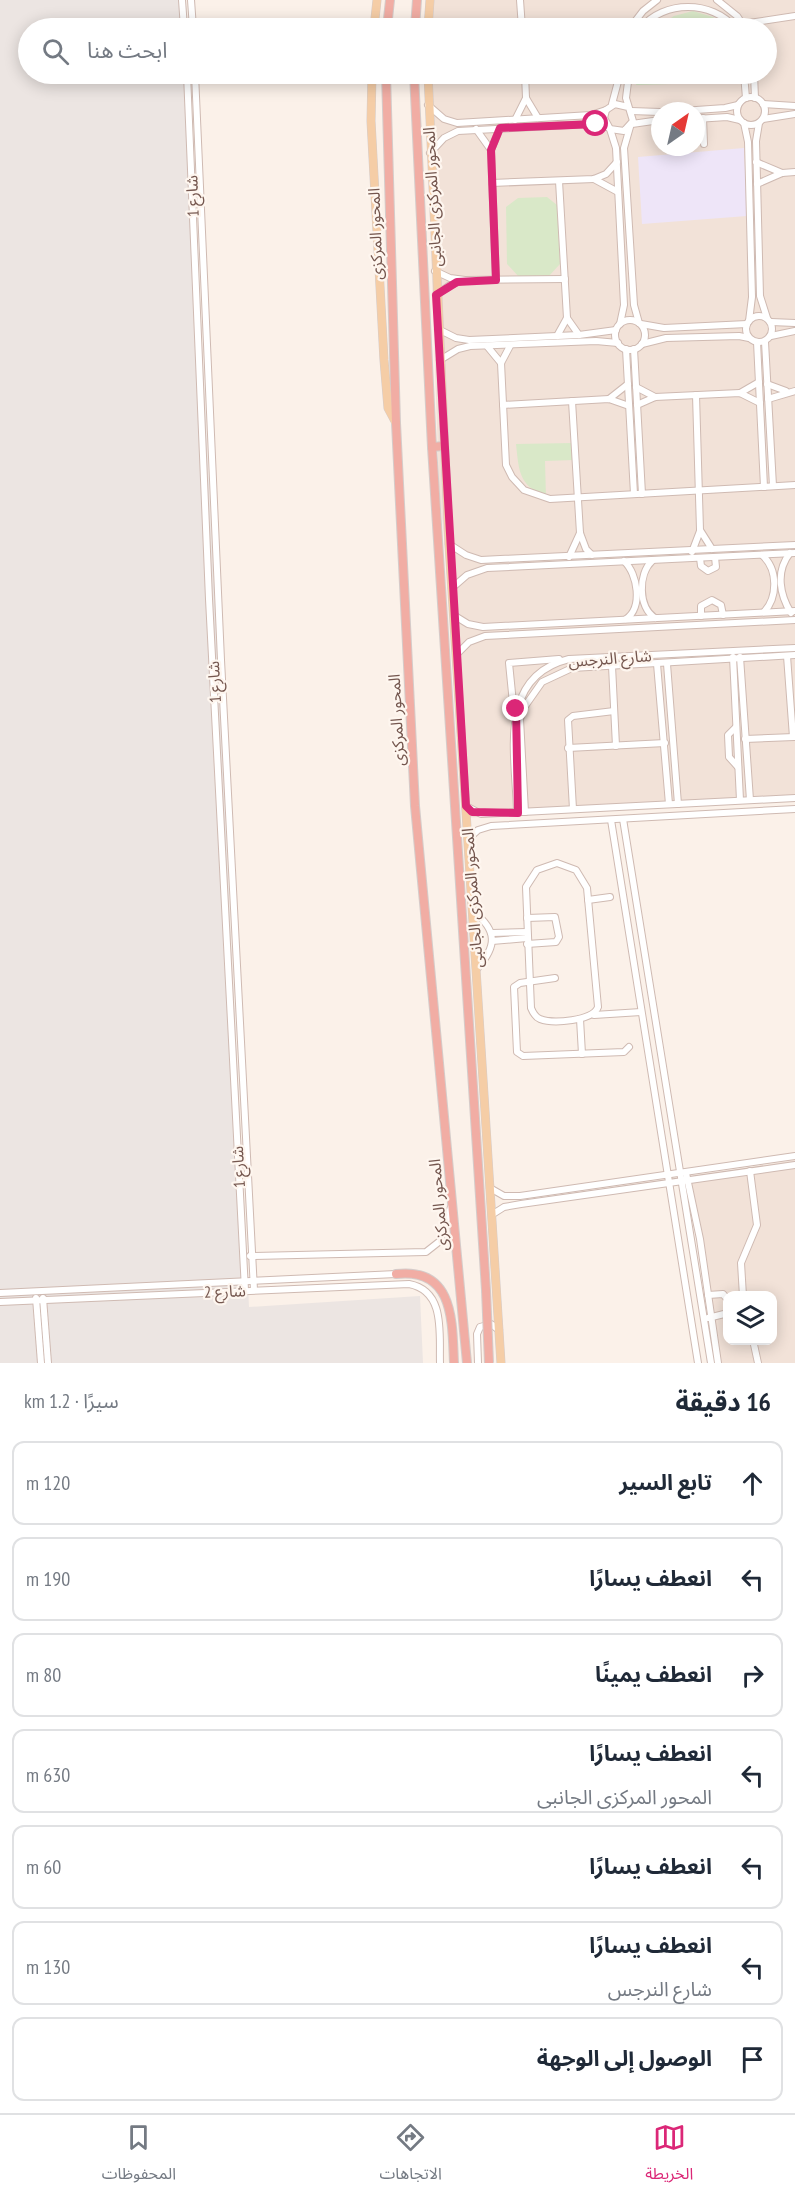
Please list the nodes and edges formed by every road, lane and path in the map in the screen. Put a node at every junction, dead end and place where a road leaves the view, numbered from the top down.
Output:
1 (182, 0) edge
2 (191, 0) edge
3 (377, 0) edge
4 (390, 0) edge
5 (417, 0) edge
6 (430, 0) edge
7 (520, 0) edge
8 (657, 0) edge
9 (717, 0) edge
10 (795, 16) edge
11 (183, 18) edge
12 (192, 18) edge
13 (375, 18) edge
14 (388, 18) edge
15 (416, 18) edge
16 (429, 18) edge
17 (521, 18) edge
18 (638, 18) edge
19 (650, 18) edge
20 (726, 18) edge
21 (737, 18) edge
22 (777, 20) edge
23 (187, 84) edge
24 (195, 84) edge
25 (372, 84) edge
26 (386, 84) edge
27 (414, 84) edge
28 (428, 84) edge
29 (525, 84) edge
30 (618, 84) edge
31 (628, 84) edge
32 (745, 84) edge
33 (754, 84) edge
34 (526, 98) junction
35 (746, 98) junction
36 (755, 98) junction
37 (763, 104) junction
38 (428, 105) junction
39 (738, 105) junction
40 (795, 106) edge
41 (609, 107) junction
42 (630, 109) junction
43 (705, 109) edge
44 (651, 111) edge
45 (795, 114) edge
46 (538, 118) junction
47 (705, 118) edge
48 (515, 120) junction
49 (761, 121) junction
50 (651, 122) edge
51 (742, 122) junction
52 (631, 126) junction
53 (500, 128) junction
54 (609, 128) junction
55 (476, 129) junction
56 (491, 150) junction
57 (430, 154) junction
58 (616, 162) junction
59 (756, 162) junction
60 (795, 172) edge
61 (782, 173) junction
62 (594, 178) junction
63 (559, 181) junction
64 (492, 183) junction
65 (757, 184) junction
66 (618, 192) junction
67 (435, 271) junction
68 (565, 279) junction
69 (465, 280) junction
70 (496, 280) junction
71 (436, 295) junction
72 (567, 318) junction
73 (769, 320) junction
74 (748, 322) junction
75 (640, 323) junction
76 (795, 323) edge
77 (618, 327) junction
78 (438, 329) junction
79 (795, 331) edge
80 (579, 335) junction
81 (557, 336) junction
82 (771, 336) junction
83 (749, 338) junction
84 (757, 342) junction
85 (765, 342) junction
86 (618, 343) junction
87 (642, 344) junction
88 (487, 346) junction
89 (510, 346) junction
90 (626, 349) junction
91 (634, 349) junction
92 (440, 360) junction
93 (501, 363) junction
94 (759, 382) junction
95 (628, 384) junction
96 (767, 384) junction
97 (636, 387) junction
98 (787, 391) junction
99 (795, 391) edge
100 (740, 393) junction
101 (696, 395) junction
102 (655, 397) junction
103 (609, 399) junction
104 (768, 399) junction
105 (572, 401) junction
106 (760, 403) junction
107 (503, 405) junction
108 (637, 405) junction
109 (629, 406) junction
110 (396, 423) junction
111 (444, 446) junction
112 (432, 447) junction
113 (795, 485) edge
114 (772, 486) junction
115 (765, 487) junction
116 (699, 490) junction
117 (634, 494) junction
118 (642, 494) junction
119 (578, 497) junction
120 (700, 530) junction
121 (580, 533) junction
122 (449, 544) junction
123 (795, 545) edge
124 (712, 549) junction
125 (692, 550) junction
126 (793, 553) edge
127 (592, 555) junction
128 (762, 555) junction
129 (569, 556) junction
130 (715, 557) junction
131 (692, 558) junction
132 (700, 558) junction
133 (653, 560) junction
134 (624, 561) junction
135 (570, 564) junction
136 (453, 588) junction
137 (793, 611) edge
138 (764, 612) junction
139 (723, 615) junction
140 (456, 616) junction
141 (701, 616) junction
142 (656, 618) junction
143 (626, 619) junction
144 (793, 620) edge
145 (795, 648) edge
146 (740, 650) junction
147 (732, 651) junction
148 (457, 654) junction
149 (795, 655) edge
150 (787, 656) junction
151 (740, 658) junction
152 (569, 659) junction
153 (733, 659) junction
154 (657, 664) junction
155 (666, 664) junction
156 (612, 666) junction
157 (793, 704) edge
158 (614, 711) junction
159 (514, 718) junction
160 (216, 735) junction
161 (225, 735) junction
162 (794, 737) edge
163 (745, 740) junction
164 (665, 743) junction
165 (616, 746) junction
166 (568, 748) junction
167 (784, 798) junction
168 (795, 798) edge
169 (740, 800) junction
170 (750, 800) junction
171 (669, 804) junction
172 (678, 804) junction
173 (466, 806) junction
174 (573, 809) junction
175 (795, 809) edge
176 (785, 810) junction
177 (521, 812) junction
178 (492, 813) junction
179 (623, 819) junction
180 (610, 820) junction
181 (491, 826) junction
182 (468, 839) junction
183 (610, 897) dead end
184 (588, 900) junction
185 (473, 911) junction
186 (527, 918) junction
187 (492, 933) junction
188 (527, 938) junction
189 (492, 941) junction
190 (647, 968) junction
191 (477, 969) junction
192 (634, 969) junction
193 (555, 978) dead end
194 (528, 981) junction
195 (638, 990) junction
196 (650, 990) junction
197 (230, 1007) junction
198 (239, 1007) junction
199 (641, 1012) junction
200 (594, 1014) junction
201 (580, 1019) junction
202 (629, 1047) dead end
203 (582, 1054) junction
204 (795, 1156) edge
205 (795, 1165) edge
206 (750, 1171) junction
207 (683, 1173) junction
208 (668, 1175) junction
209 (685, 1182) junction
210 (669, 1184) junction
211 (490, 1188) junction
212 (520, 1196) junction
213 (453, 1201) junction
214 (521, 1204) junction
215 (493, 1214) junction
216 (243, 1256) junction
217 (253, 1256) junction
218 (396, 1274) joint
219 (254, 1280) junction
220 (244, 1281) junction
221 (245, 1290) junction
222 (254, 1290) junction
223 (39, 1291) junction
224 (743, 1291) edge
225 (0, 1293) edge
226 (723, 1293) edge
227 (708, 1295) junction
228 (40, 1300) junction
229 (0, 1302) edge
230 (723, 1314) edge
231 (708, 1318) junction
232 (499, 1330) junction
233 (754, 1345) edge
234 (41, 1363) edge
235 (48, 1363) edge
236 (440, 1363) edge
237 (454, 1363) edge
238 (467, 1363) edge
239 (478, 1363) edge
240 (489, 1363) edge
241 (501, 1363) edge
242 (698, 1363) edge
243 (711, 1363) edge
244 (718, 1363) edge
245 (758, 1363) edge

1 - 11 street
2 - 12 street
3 - 13 main road
4 - 14 highway
5 - 15 highway
6 - 16 main road
7 - 17 street
8 - 18 street
9 - 21 street
10 - 22 street
19 - 20 street
23 - 160 street, شارع 1
24 - 161 street, شارع 1
25 - 110 main road
26 - 110 highway, المحور المركزى
27 - 112 highway
28 - 38 main road, المحور المركزى الجانبى
29 - 34 street
30 - 41 street
31 - 42 street
32 - 35 street
33 - 36 street
34 - 46 street
34 - 48 street
35 - 36 street
35 - 39 street
36 - 37 street
37 - 40 street
37 - 49 street
38 - 48 street
38 - 57 main road, المحور المركزى الجانبى
39 - 43 street
39 - 51 street
41 - 42 street
41 - 46 street
41 - 54 street
42 - 44 street
42 - 52 street
45 - 49 street
46 - 48 street
47 - 51 street
49 - 51 street
49 - 59 street
50 - 52 street
51 - 74 street
52 - 54 street
52 - 75 street
53 - 54 street
53 - 55 street
53 - 56 street
54 - 58 street
55 - 56 street
55 - 57 street
56 - 64 street
57 - 67 main road, المحور المركزى الجانبى
58 - 62 street
58 - 66 street
59 - 61 street
59 - 65 street
60 - 61 street
61 - 65 street
62 - 63 street
62 - 66 street
63 - 64 street
63 - 68 street
64 - 70 street
65 - 73 street
66 - 77 street
67 - 69 street
67 - 71 main road, المحور المركزى الجانبى
68 - 70 street
68 - 72 street
69 - 70 street
69 - 71 street
71 - 78 main road, المحور المركزى الجانبى
72 - 80 street
72 - 81 street
73 - 74 street
73 - 76 street
73 - 82 street
74 - 75 street
74 - 83 street
75 - 77 street
75 - 87 street
77 - 80 street
77 - 86 street
78 - 81 street
78 - 92 main road, المحور المركزى الجانبى
79 - 82 street
80 - 81 street
82 - 85 street
83 - 84 street
83 - 87 street
84 - 85 street
84 - 94 street
85 - 96 street
86 - 89 street
86 - 90 street
87 - 91 street
88 - 89 street
88 - 92 street
88 - 93 street
89 - 93 street
90 - 91 street
90 - 95 street
91 - 97 street
92 - 111 main road, المحور المركزى الجانبى
93 - 107 street
94 - 100 street
94 - 106 street
95 - 103 street
95 - 109 street
96 - 98 street
96 - 104 street
97 - 102 street
97 - 108 street
98 - 99 street
98 - 104 street
100 - 101 street
100 - 106 street
101 - 102 street
101 - 116 street
102 - 108 street
103 - 105 street
103 - 109 street
104 - 114 street
105 - 107 street
105 - 119 street
106 - 115 street
107 - 119 street
108 - 118 street
109 - 117 street
110 - 213 highway, المحور المركزى
111 - 112 highway
111 - 122 main road, المحور المركزى الجانبى
112 - 240 highway, bridge
113 - 114 street
114 - 115 street
115 - 116 street
116 - 118 street
116 - 120 street
117 - 118 street
117 - 119 street
119 - 121 street
120 - 124 street
120 - 125 street
121 - 127 street
121 - 129 street
122 - 129 street
122 - 136 main road, المحور المركزى الجانبى
123 - 124 street
124 - 125 street
125 - 127 street
125 - 131 street
126 - 128 street
126 - 137 street
127 - 129 street
128 - 130 street
128 - 138 street
129 - 135 street
130 - 132 street
130 - 132 street
131 - 132 street
131 - 133 street
133 - 134 street
133 - 142 street
134 - 135 street
134 - 143 street
135 - 136 street
136 - 140 main road, المحور المركزى الجانبى
137 - 138 street
137 - 144 street
138 - 139 street
139 - 141 street
139 - 141 street
140 - 143 street
140 - 148 main road, المحور المركزى الجانبى
141 - 142 street
142 - 143 street
144 - 148 street
145 - 146 street, شارع النرجس
146 - 147 street, شارع النرجس
146 - 151 street
147 - 152 street, شارع النرجس
147 - 153 street
148 - 173 main road, المحور المركزى الجانبى
149 - 150 street, شارع النرجس
150 - 151 street, شارع النرجس
150 - 157 street
151 - 153 street, شارع النرجس
151 - 163 street
152 - 159 street, شارع النرجس
152 - 159 street
153 - 155 street, شارع النرجس
153 - 169 street
154 - 155 street, شارع النرجس
154 - 156 street, شارع النرجس
154 - 164 street
155 - 172 street
156 - 158 street
156 - 177 street, شارع النرجس
157 - 162 street
158 - 165 street
158 - 166 street
159 - 177 street, شارع النرجس
160 - 161 street
160 - 197 street, شارع 1
161 - 198 street, شارع 1
162 - 163 street
163 - 170 street
164 - 165 street
164 - 171 street
165 - 166 street
166 - 174 street
167 - 168 street
167 - 170 street
167 - 176 street
169 - 170 street
169 - 172 street
171 - 172 street
171 - 174 street
173 - 178 street
173 - 182 main road, المحور المركزى الجانبى
174 - 177 street
175 - 176 street
176 - 179 street
177 - 178 street
178 - 181 street
179 - 180 street
179 - 190 street
180 - 181 street
180 - 192 street
181 - 182 street
182 - 185 main road, المحور المركزى الجانبى
183 - 184 street
184 - 186 street
184 - 200 street
185 - 187 street
185 - 191 main road, المحور المركزى الجانبى
186 - 188 street
186 - 188 street
187 - 188 street
187 - 189 street
188 - 189 street
188 - 194 street
189 - 191 street
190 - 192 street
190 - 196 street
191 - 211 main road, المحور المركزى الجانبى
192 - 195 street
193 - 194 street
194 - 201 street
194 - 203 street
195 - 196 street
195 - 199 street
196 - 207 street
197 - 198 street
197 - 216 street, شارع 1
198 - 217 street, شارع 1
199 - 200 street
199 - 208 street
200 - 201 street
201 - 203 street
202 - 203 street
204 - 207 street
205 - 206 street
206 - 209 street
206 - 224 street
207 - 208 street
207 - 209 street
208 - 210 street
208 - 212 street
209 - 210 street
209 - 227 street
209 - 231 street
210 - 214 street
210 - 242 street
211 - 212 street
211 - 215 main road, المحور المركزى الجانبى
212 - 214 street
213 - 217 street
213 - 238 highway, المحور المركزى
214 - 215 street
215 - 232 main road, المحور المركزى الجانبى
216 - 217 street
216 - 220 street, شارع 1
217 - 219 street, شارع 1
218 - 219 street, شارع 2
218 - 237 highway
219 - 220 street, شارع 2
219 - 222 street, شارع 1
220 - 221 street, شارع 1
220 - 223 street, شارع 2
221 - 222 street, شارع 2
221 - 228 street, شارع 2
222 - 236 street, شارع 2
223 - 225 street, شارع 2
223 - 228 street
226 - 227 street
227 - 231 street
228 - 229 street, شارع 2
228 - 234 street
228 - 235 street
230 - 231 street
231 - 243 street
231 - 244 street
232 - 239 street
232 - 241 main road, المحور المركزى الجانبى
233 - 245 street

